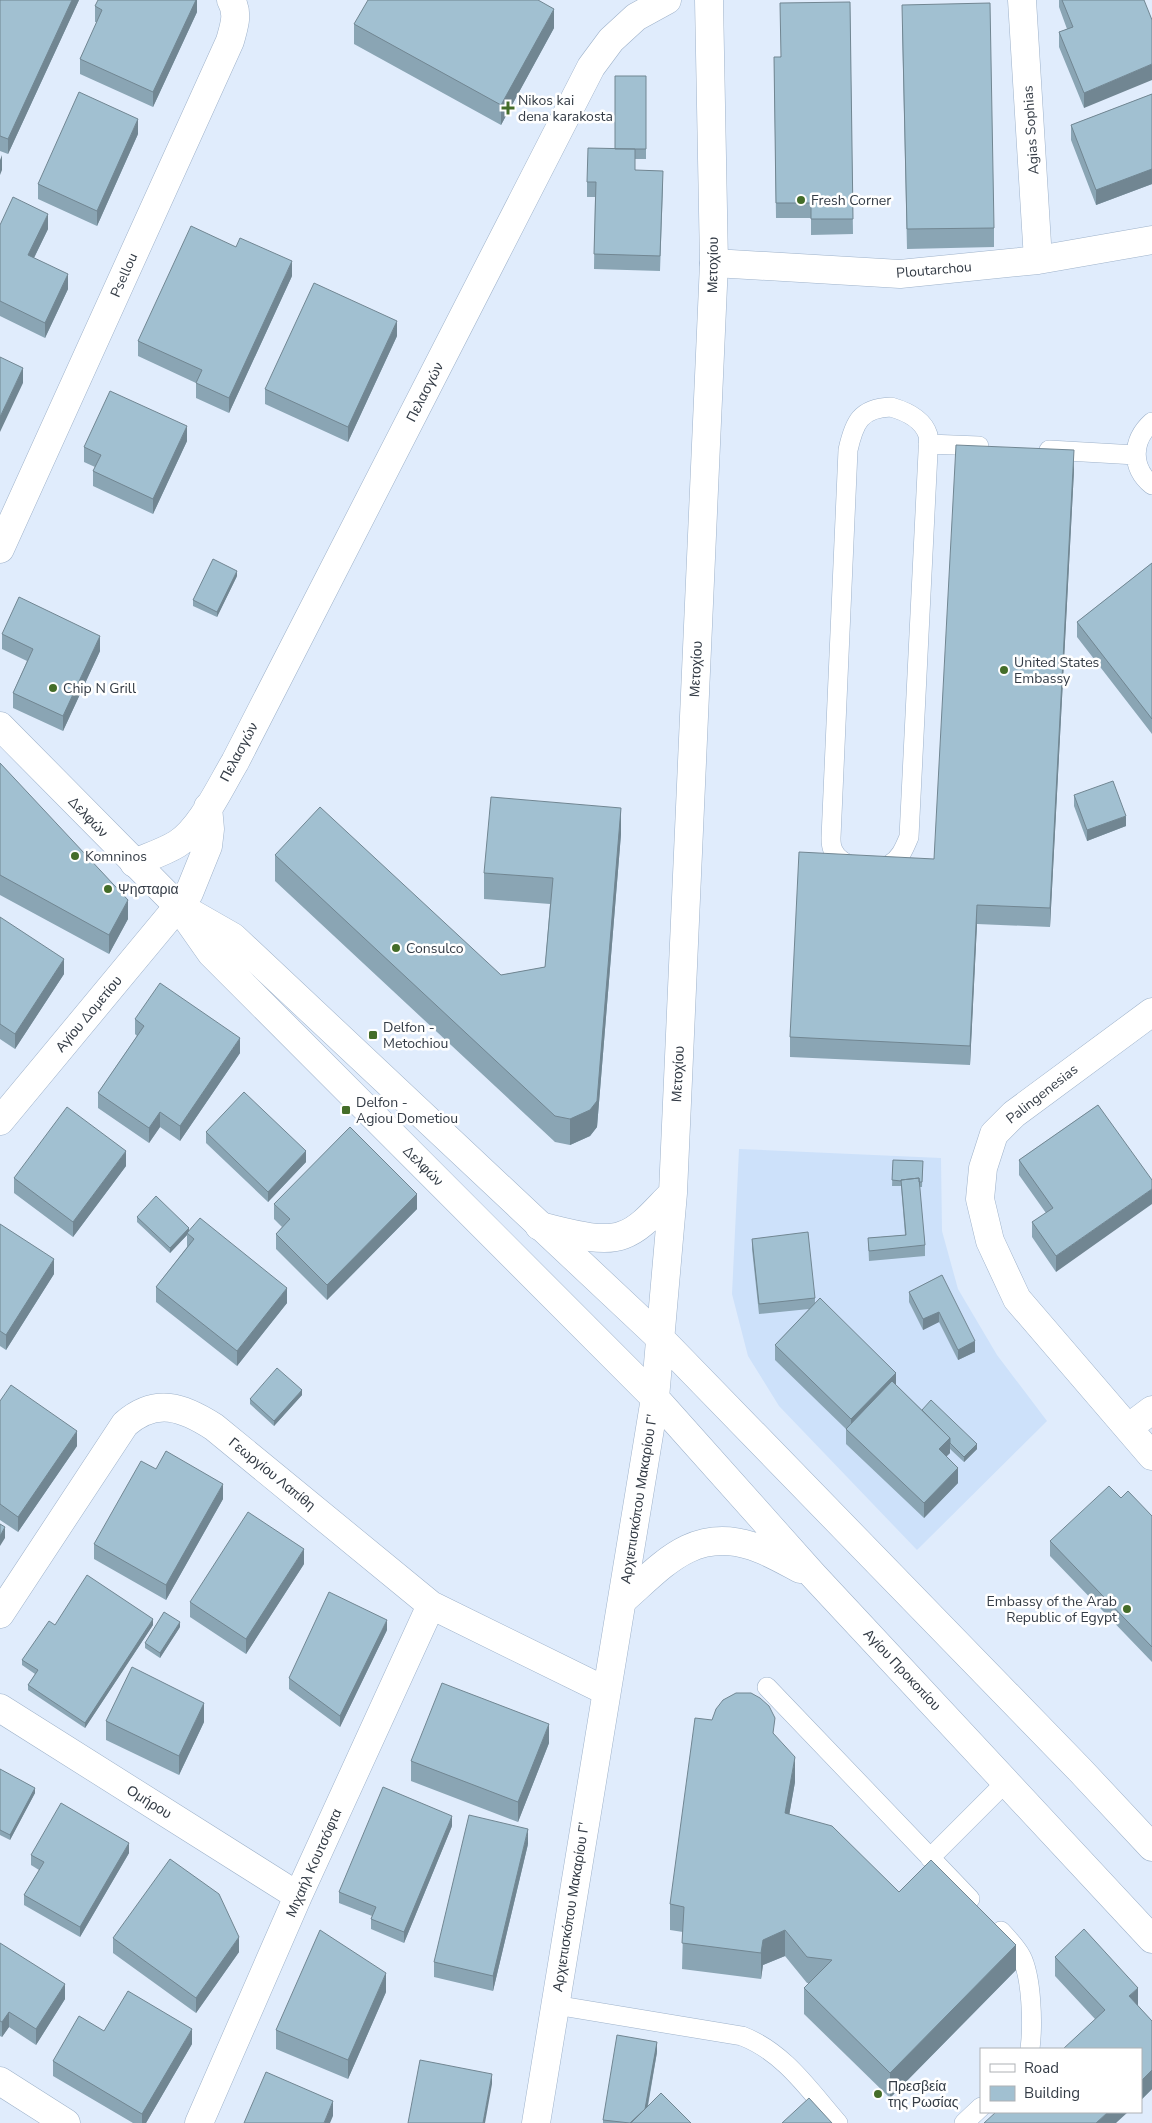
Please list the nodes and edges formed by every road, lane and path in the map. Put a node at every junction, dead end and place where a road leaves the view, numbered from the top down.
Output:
1 (231, 0) edge
2 (667, 0) edge
3 (709, 0) edge
4 (1022, 0) edge
5 (1152, 240) edge
6 (1038, 260) junction
7 (714, 263) junction
8 (1152, 422) edge
9 (928, 444) junction
10 (994, 447) edge
11 (1032, 449) edge
12 (1136, 454) junction
13 (1152, 485) edge
14 (0, 549) edge
15 (0, 726) edge
16 (208, 807) junction
17 (134, 863) junction
18 (178, 906) junction
19 (1152, 1012) edge
20 (0, 1121) edge
21 (673, 1193) junction
22 (539, 1226) junction
23 (660, 1338) junction
24 (655, 1398) junction
25 (1152, 1410) edge
26 (1128, 1428) junction
27 (1152, 1456) edge
28 (813, 1575) junction
29 (623, 1600) junction
30 (431, 1605) junction
31 (0, 1614) edge
32 (767, 1687) dead end
33 (606, 1691) junction
34 (0, 1708) edge
35 (1006, 1782) junction
36 (1152, 1848) edge
37 (930, 1858) junction
38 (298, 1896) junction
39 (1152, 1939) edge
40 (555, 2005) junction
41 (1030, 2048) edge
42 (0, 2081) edge
43 (980, 2108) edge
44 (66, 2123) edge
45 (200, 2123) edge
46 (536, 2123) edge
47 (838, 2123) edge
48 (964, 2123) edge

1 - 14 street, Psellou
2 - 16 street, Πελασγών
3 - 7 street, Μετοχίου
4 - 6 street, Agias Sophias
5 - 6 street, Ploutarchou
6 - 7 street, Ploutarchou
7 - 21 street, Μετοχίου
8 - 12 lane
9 - 9 lane
9 - 10 lane
11 - 12 lane
12 - 13 lane
15 - 17 street, Δελφών
16 - 17 street, Πελασγών
16 - 18 street
17 - 18 street, Δελφών
18 - 20 street, Αγίου Δομετίου
18 - 22 street, Δελφών
18 - 24 street, Δελφών
19 - 26 street, Palingenesias
21 - 22 street
21 - 23 street, Μετοχίου
22 - 23 street, Δελφών
23 - 24 street, Αρχιεπισκόπου Μακαρίου Γ'
23 - 36 street
24 - 28 street, Αγίου Προκοπίου
24 - 29 street, Αρχιεπισκόπου Μακαρίου Γ'
25 - 26 street
26 - 27 street, Palingenesias
28 - 29 street
28 - 35 street, Αγίου Προκοπίου
29 - 33 street, Αρχιεπισκόπου Μακαρίου Γ'
30 - 31 street, Γεωργίου Λαπίθη
30 - 33 street, Γεωργίου Λαπίθη
30 - 38 street, Μιχαήλ Κουτσόφτα
32 - 37 lane
33 - 40 street, Αρχιεπισκόπου Μακαρίου Γ'
34 - 38 street, Ομήρου
35 - 37 lane
35 - 39 street, Αγίου Προκοπίου
37 - 41 lane
38 - 45 street, Μιχαήλ Κουτσόφτα
40 - 46 street, Αρχιεπισκόπου Μακαρίου Γ'
40 - 47 lane
42 - 44 street
43 - 48 lane

